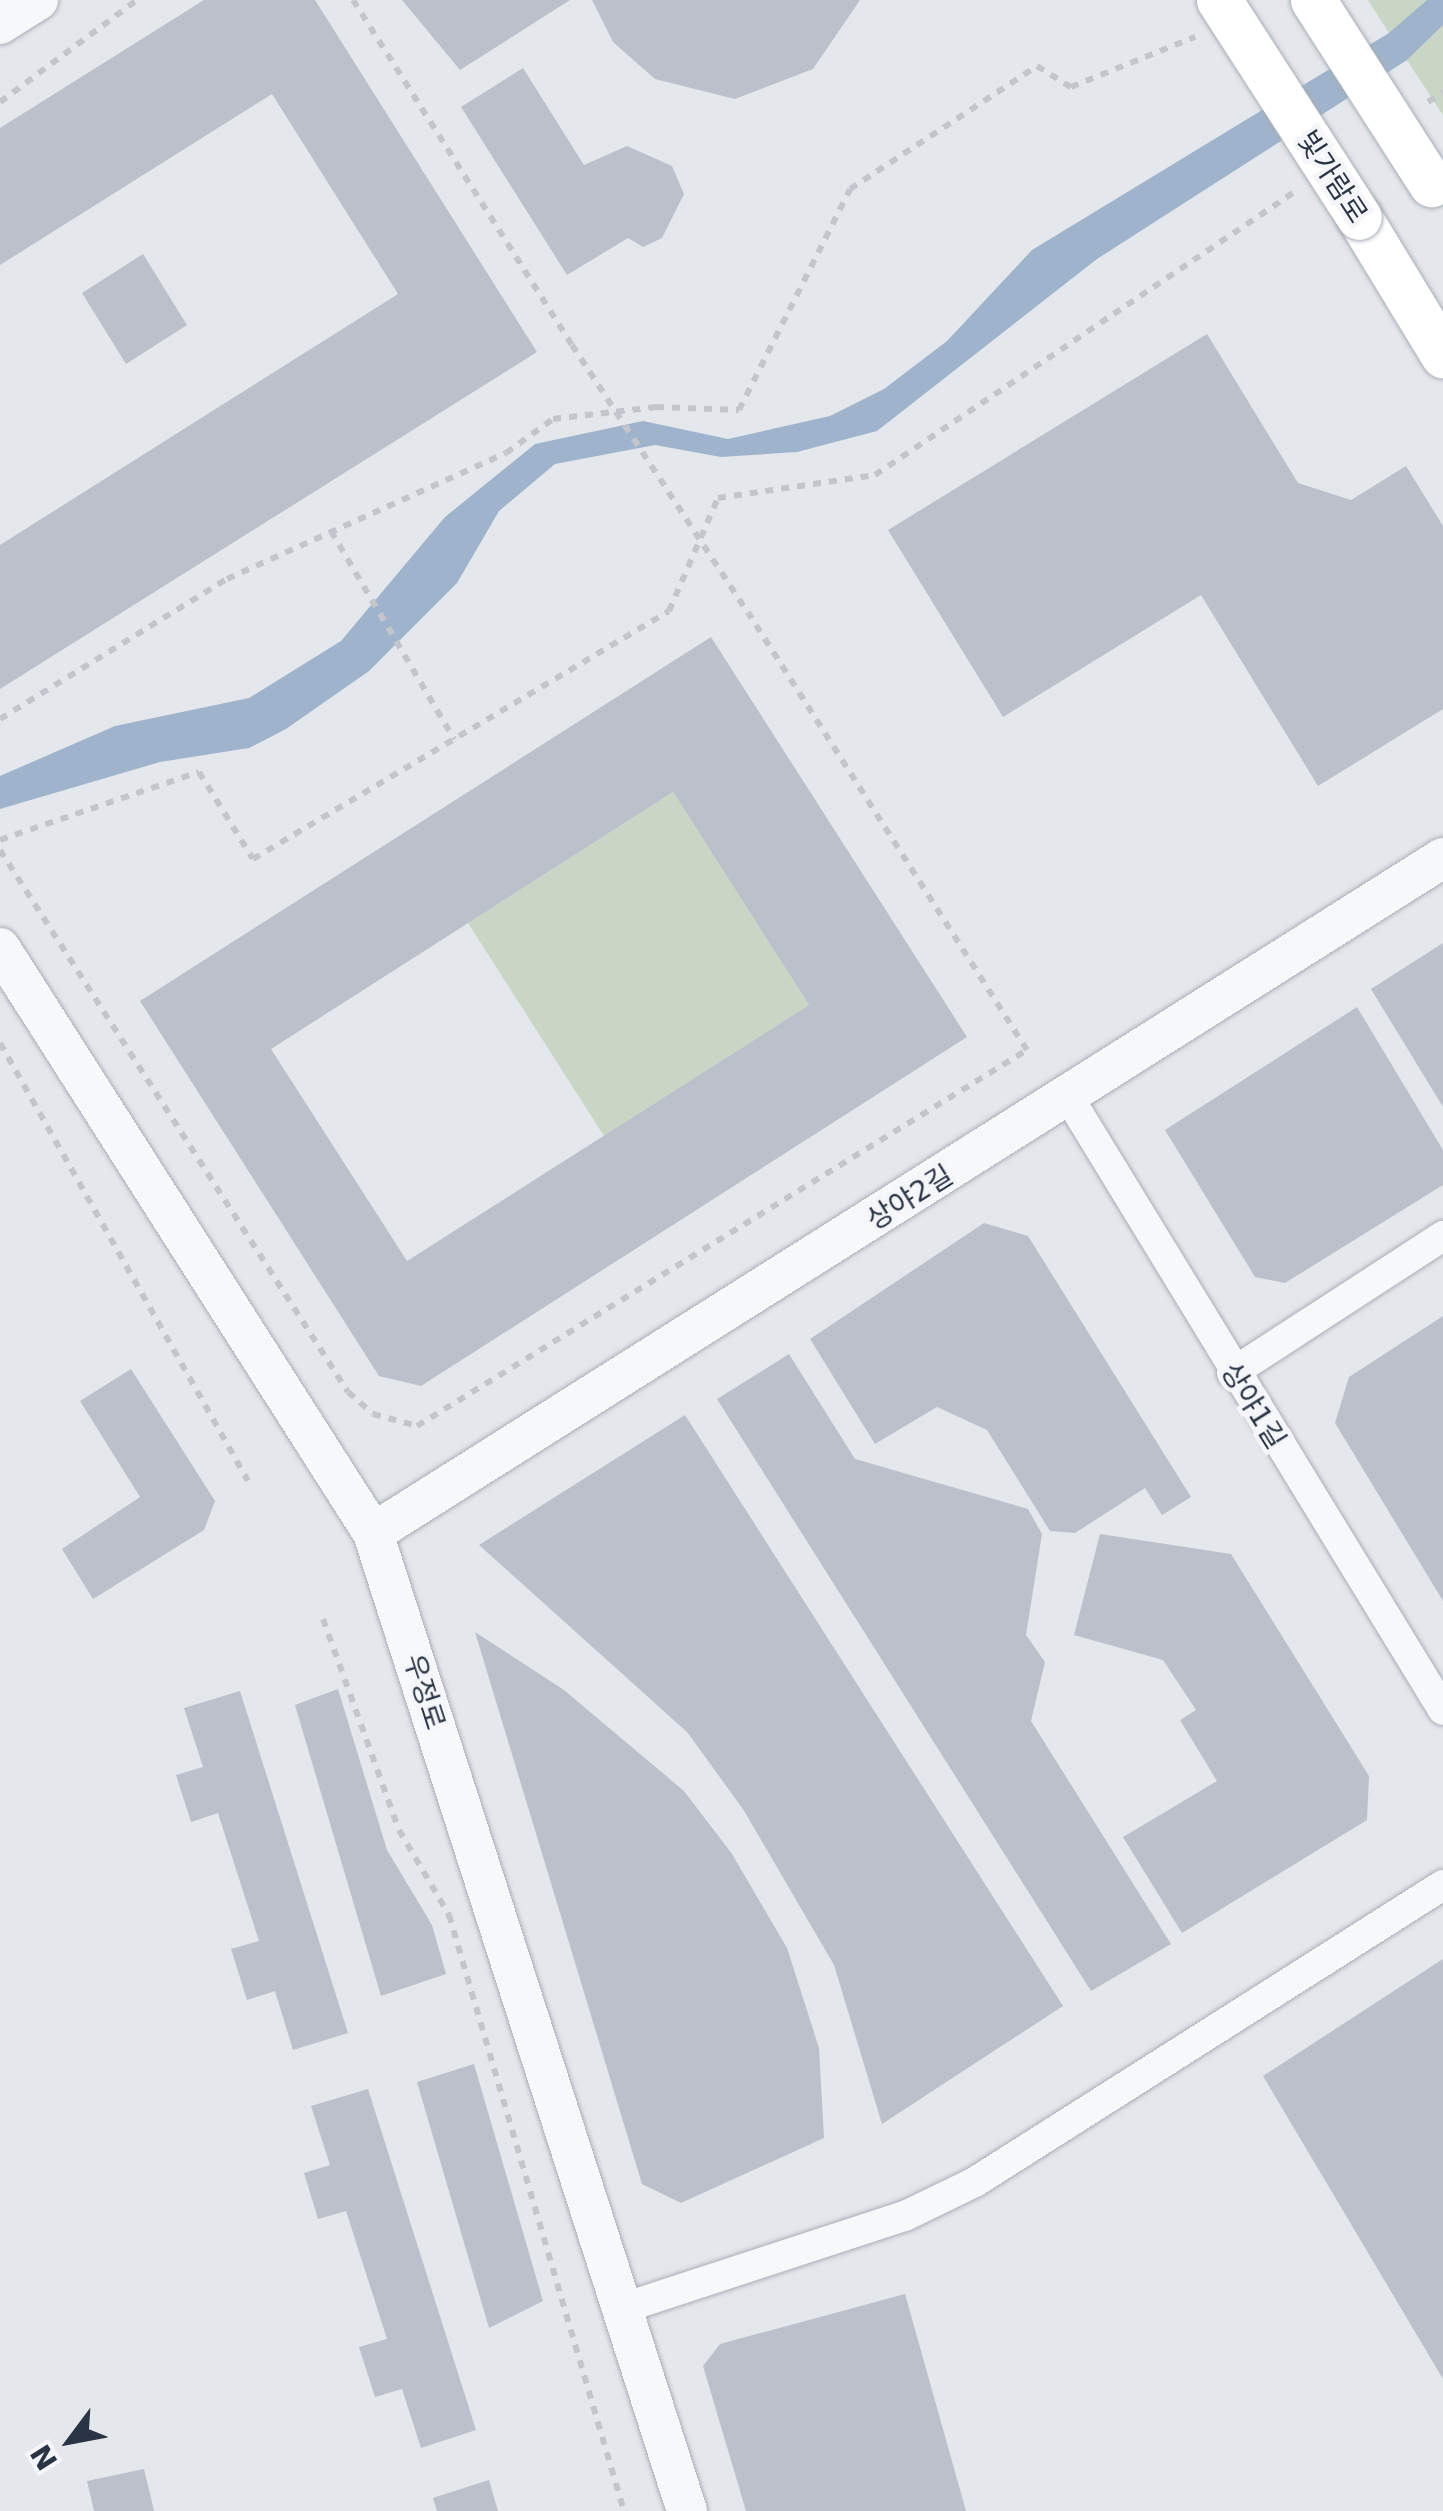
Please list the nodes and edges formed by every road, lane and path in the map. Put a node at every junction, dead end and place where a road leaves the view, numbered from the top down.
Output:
1 (38, 0) edge
2 (137, 0) edge
3 (353, 0) edge
4 (1314, 0) edge
5 (1211, 17) edge
6 (0, 24) edge
7 (1443, 92) edge
8 (0, 102) edge
9 (1410, 114) dead end
10 (1313, 180) dead end
11 (1437, 193) edge
12 (1443, 354) edge
13 (330, 531) junction
14 (0, 719) edge
15 (454, 739) junction
16 (0, 840) edge
17 (0, 850) edge
18 (1443, 858) edge
19 (0, 948) edge
20 (0, 1044) edge
21 (1069, 1098) junction
22 (1443, 1236) edge
23 (1232, 1373) junction
24 (248, 1481) dead end
25 (373, 1534) junction
26 (323, 1620) dead end
27 (1443, 1710) edge
28 (1443, 1885) edge
29 (623, 2308) junction
30 (624, 2511) edge
31 (687, 2511) edge

1 - 6 street
2 - 8 path
3 - 17 path, bridge
4 - 11 main road, bridge
5 - 12 main road, 빛가람로, bridge
5 - 13 path
7 - 9 path
10 - 15 path
13 - 14 path
13 - 15 path
15 - 16 path
18 - 21 street, 상야2길
19 - 25 street, 우정로
20 - 24 path
21 - 23 street, 상야1길
21 - 25 street, 상야2길
22 - 23 street
23 - 27 street, 상야1길
25 - 29 street, 우정로
26 - 30 path
28 - 29 street
29 - 31 street, 우정로

